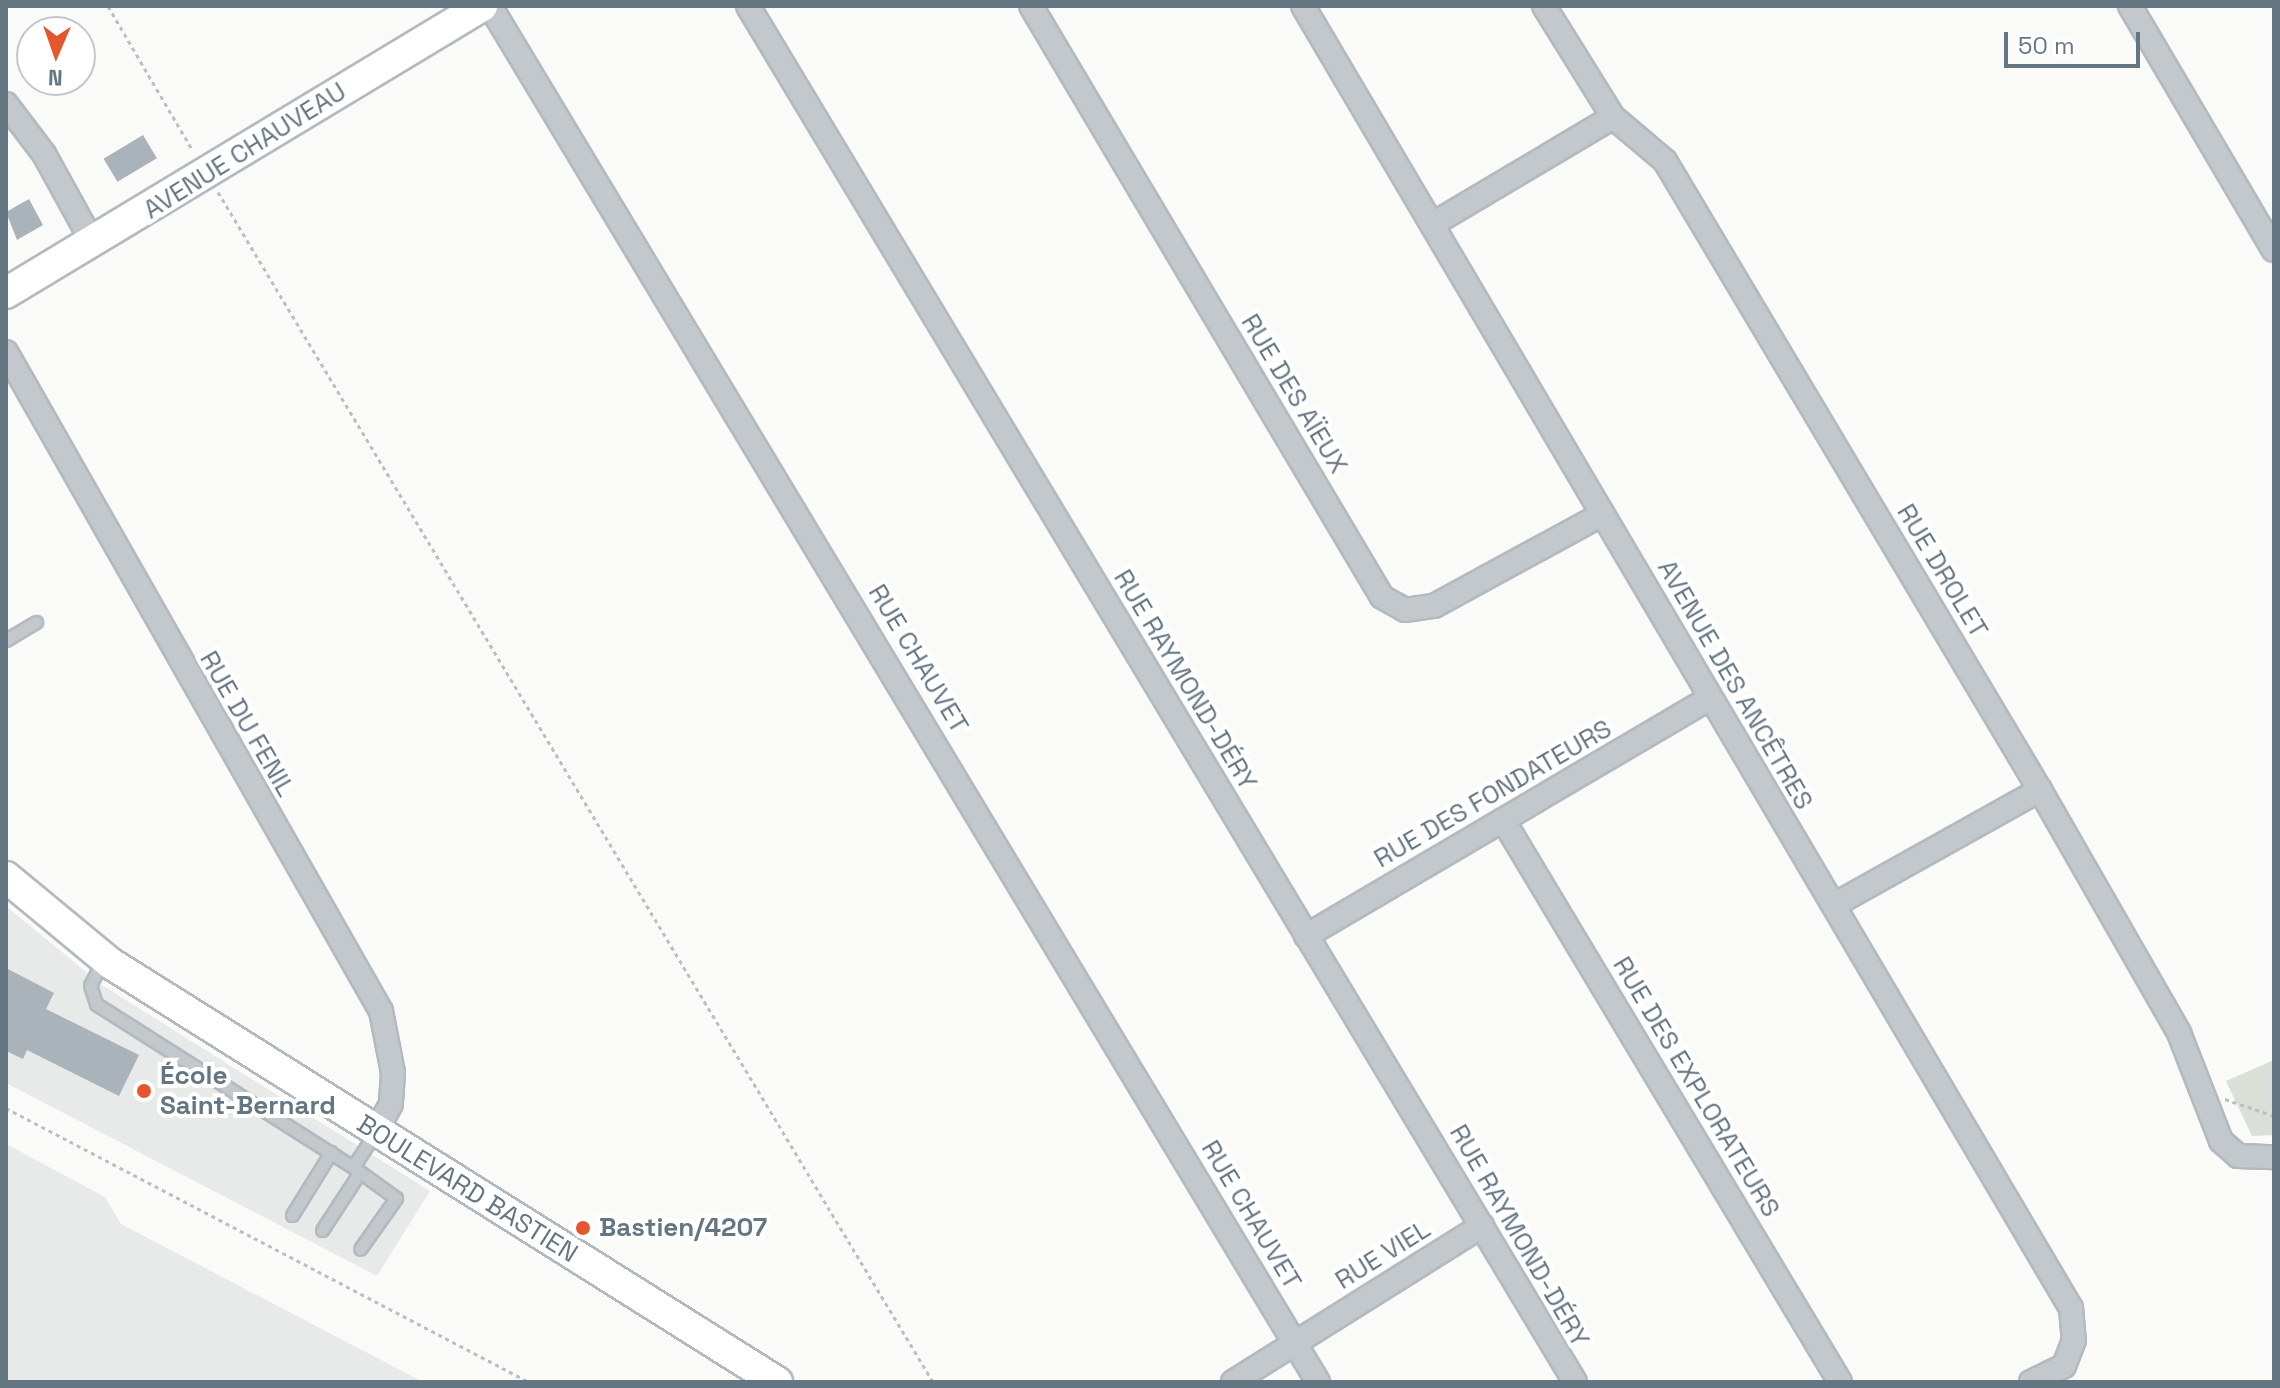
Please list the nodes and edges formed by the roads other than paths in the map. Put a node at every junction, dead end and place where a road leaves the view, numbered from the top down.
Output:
1 (482, 6) edge
2 (490, 6) edge
3 (748, 6) edge
4 (1031, 6) edge
5 (1303, 6) edge
6 (1544, 6) edge
7 (2130, 6) edge
8 (6, 104) edge
9 (1613, 117) junction
10 (1433, 224) junction
11 (93, 243) junction
12 (2274, 250) edge
13 (6, 293) edge
14 (6, 352) edge
15 (1603, 514) junction
16 (36, 622) dead end
17 (6, 640) edge
18 (1709, 699) junction
19 (2040, 790) junction
20 (1503, 820) junction
21 (6, 877) edge
22 (1834, 905) junction
23 (1306, 936) junction
24 (104, 958) junction
25 (375, 1133) junction
26 (331, 1152) junction
27 (2274, 1157) edge
28 (356, 1170) junction
29 (292, 1215) dead end
30 (1482, 1226) junction
31 (322, 1230) dead end
32 (360, 1249) dead end
33 (1295, 1343) junction
34 (777, 1382) edge
35 (1233, 1382) edge
36 (1318, 1382) edge
37 (1575, 1382) edge
38 (1840, 1382) edge
39 (2031, 1382) edge

1 - 11 main road, AVENUE CHAUVEAU
2 - 33 street, RUE CHAUVET
3 - 23 street, RUE RAYMOND-DÉRY
4 - 15 street, RUE DES AÏEUX
5 - 10 street, AVENUE DES ANCÊTRES
6 - 9 street, RUE DROLET
7 - 12 street
8 - 11 street
9 - 10 street
9 - 19 street, RUE DROLET
10 - 15 street, AVENUE DES ANCÊTRES
11 - 13 main road, AVENUE CHAUVEAU
14 - 25 street, RUE DU FENIL
15 - 18 street, AVENUE DES ANCÊTRES
16 - 17 lane
18 - 20 street, RUE DES FONDATEURS
18 - 22 street, AVENUE DES ANCÊTRES
19 - 22 street
19 - 27 street, RUE DROLET
20 - 23 street, RUE DES FONDATEURS
20 - 38 street, RUE DES EXPLORATEURS
21 - 24 main road, BOULEVARD BASTIEN
22 - 39 street, AVENUE DES ANCÊTRES
23 - 30 street, RUE RAYMOND-DÉRY
24 - 25 main road, BOULEVARD BASTIEN
24 - 26 lane
25 - 28 lane
25 - 34 main road, BOULEVARD BASTIEN
26 - 28 lane
26 - 29 lane
28 - 31 lane
28 - 32 lane
30 - 33 street, RUE VIEL
30 - 37 street, RUE RAYMOND-DÉRY
33 - 35 street, RUE VIEL
33 - 36 street

